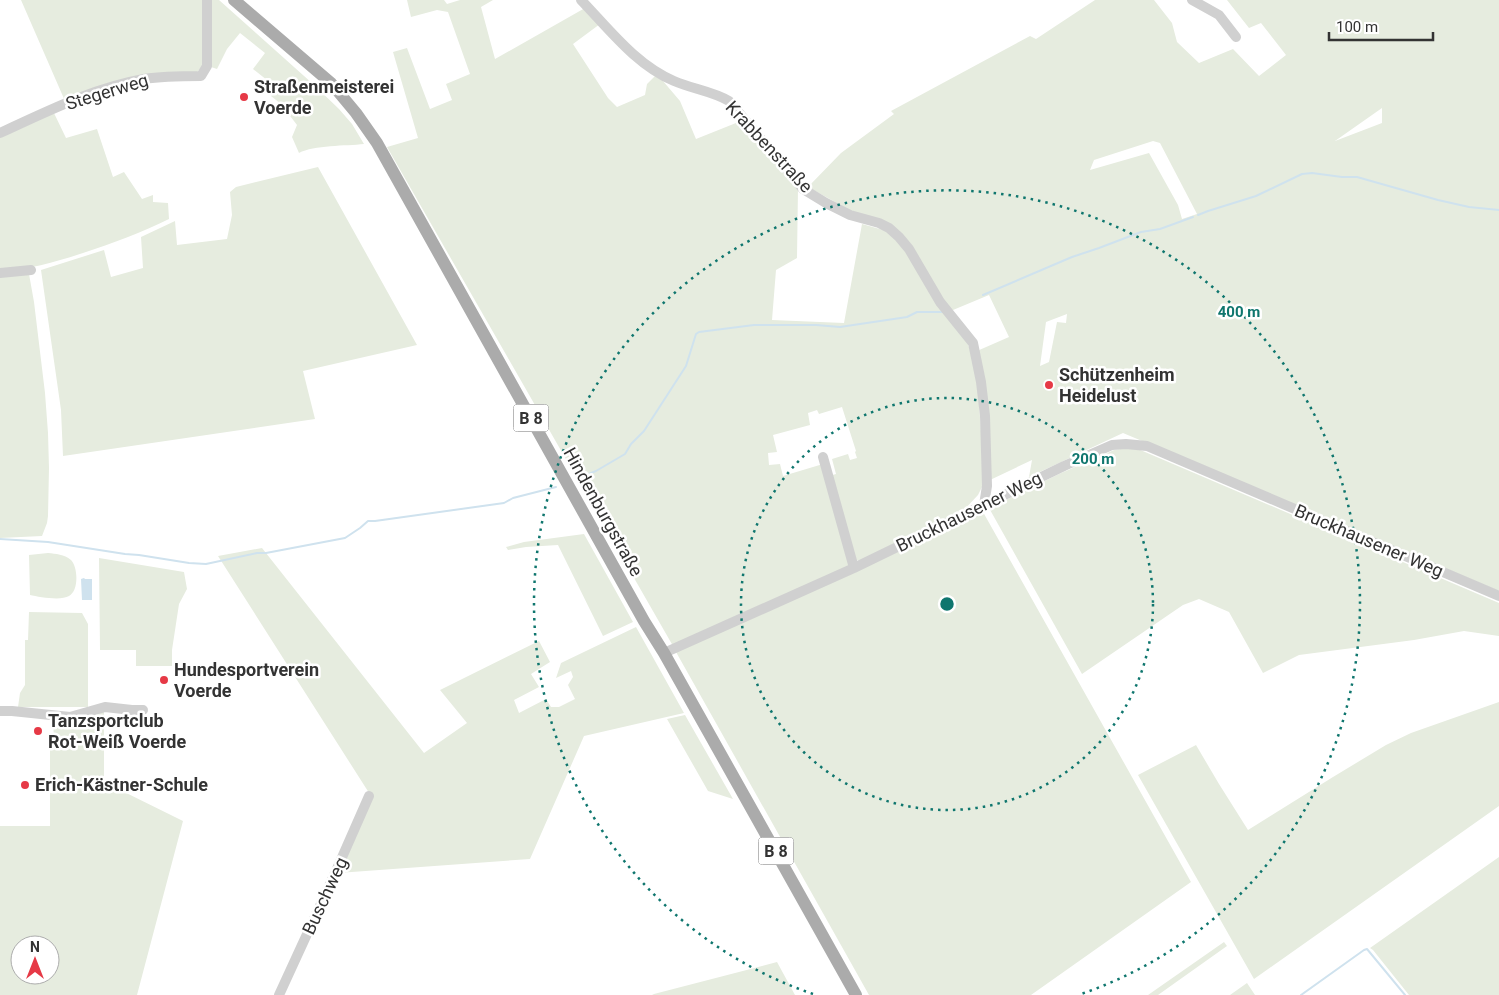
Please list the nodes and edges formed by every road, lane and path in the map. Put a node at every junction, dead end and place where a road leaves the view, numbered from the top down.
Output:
1 (207, 0) edge
2 (234, 0) edge
3 (580, 0) edge
4 (1192, 0) edge
5 (1236, 37) dead end
6 (0, 133) edge
7 (31, 270) dead end
8 (0, 273) edge
9 (823, 457) dead end
10 (984, 506) junction
11 (854, 568) junction
12 (1499, 596) edge
13 (664, 653) junction
14 (143, 710) dead end
15 (0, 711) edge
16 (369, 796) dead end
17 (279, 995) edge
18 (856, 995) edge

1 - 6 street, Stegerweg
2 - 13 main road, Hindenburgstraße / B 8
3 - 10 street, Krabbenstraße
4 - 5 street
7 - 8 street
9 - 11 street
10 - 11 street, Bruckhausener Weg
10 - 12 street, Bruckhausener Weg
11 - 13 street, Bruckhausener Weg
13 - 18 main road, Hindenburgstraße / B 8
14 - 15 street
16 - 17 street, Buschweg

